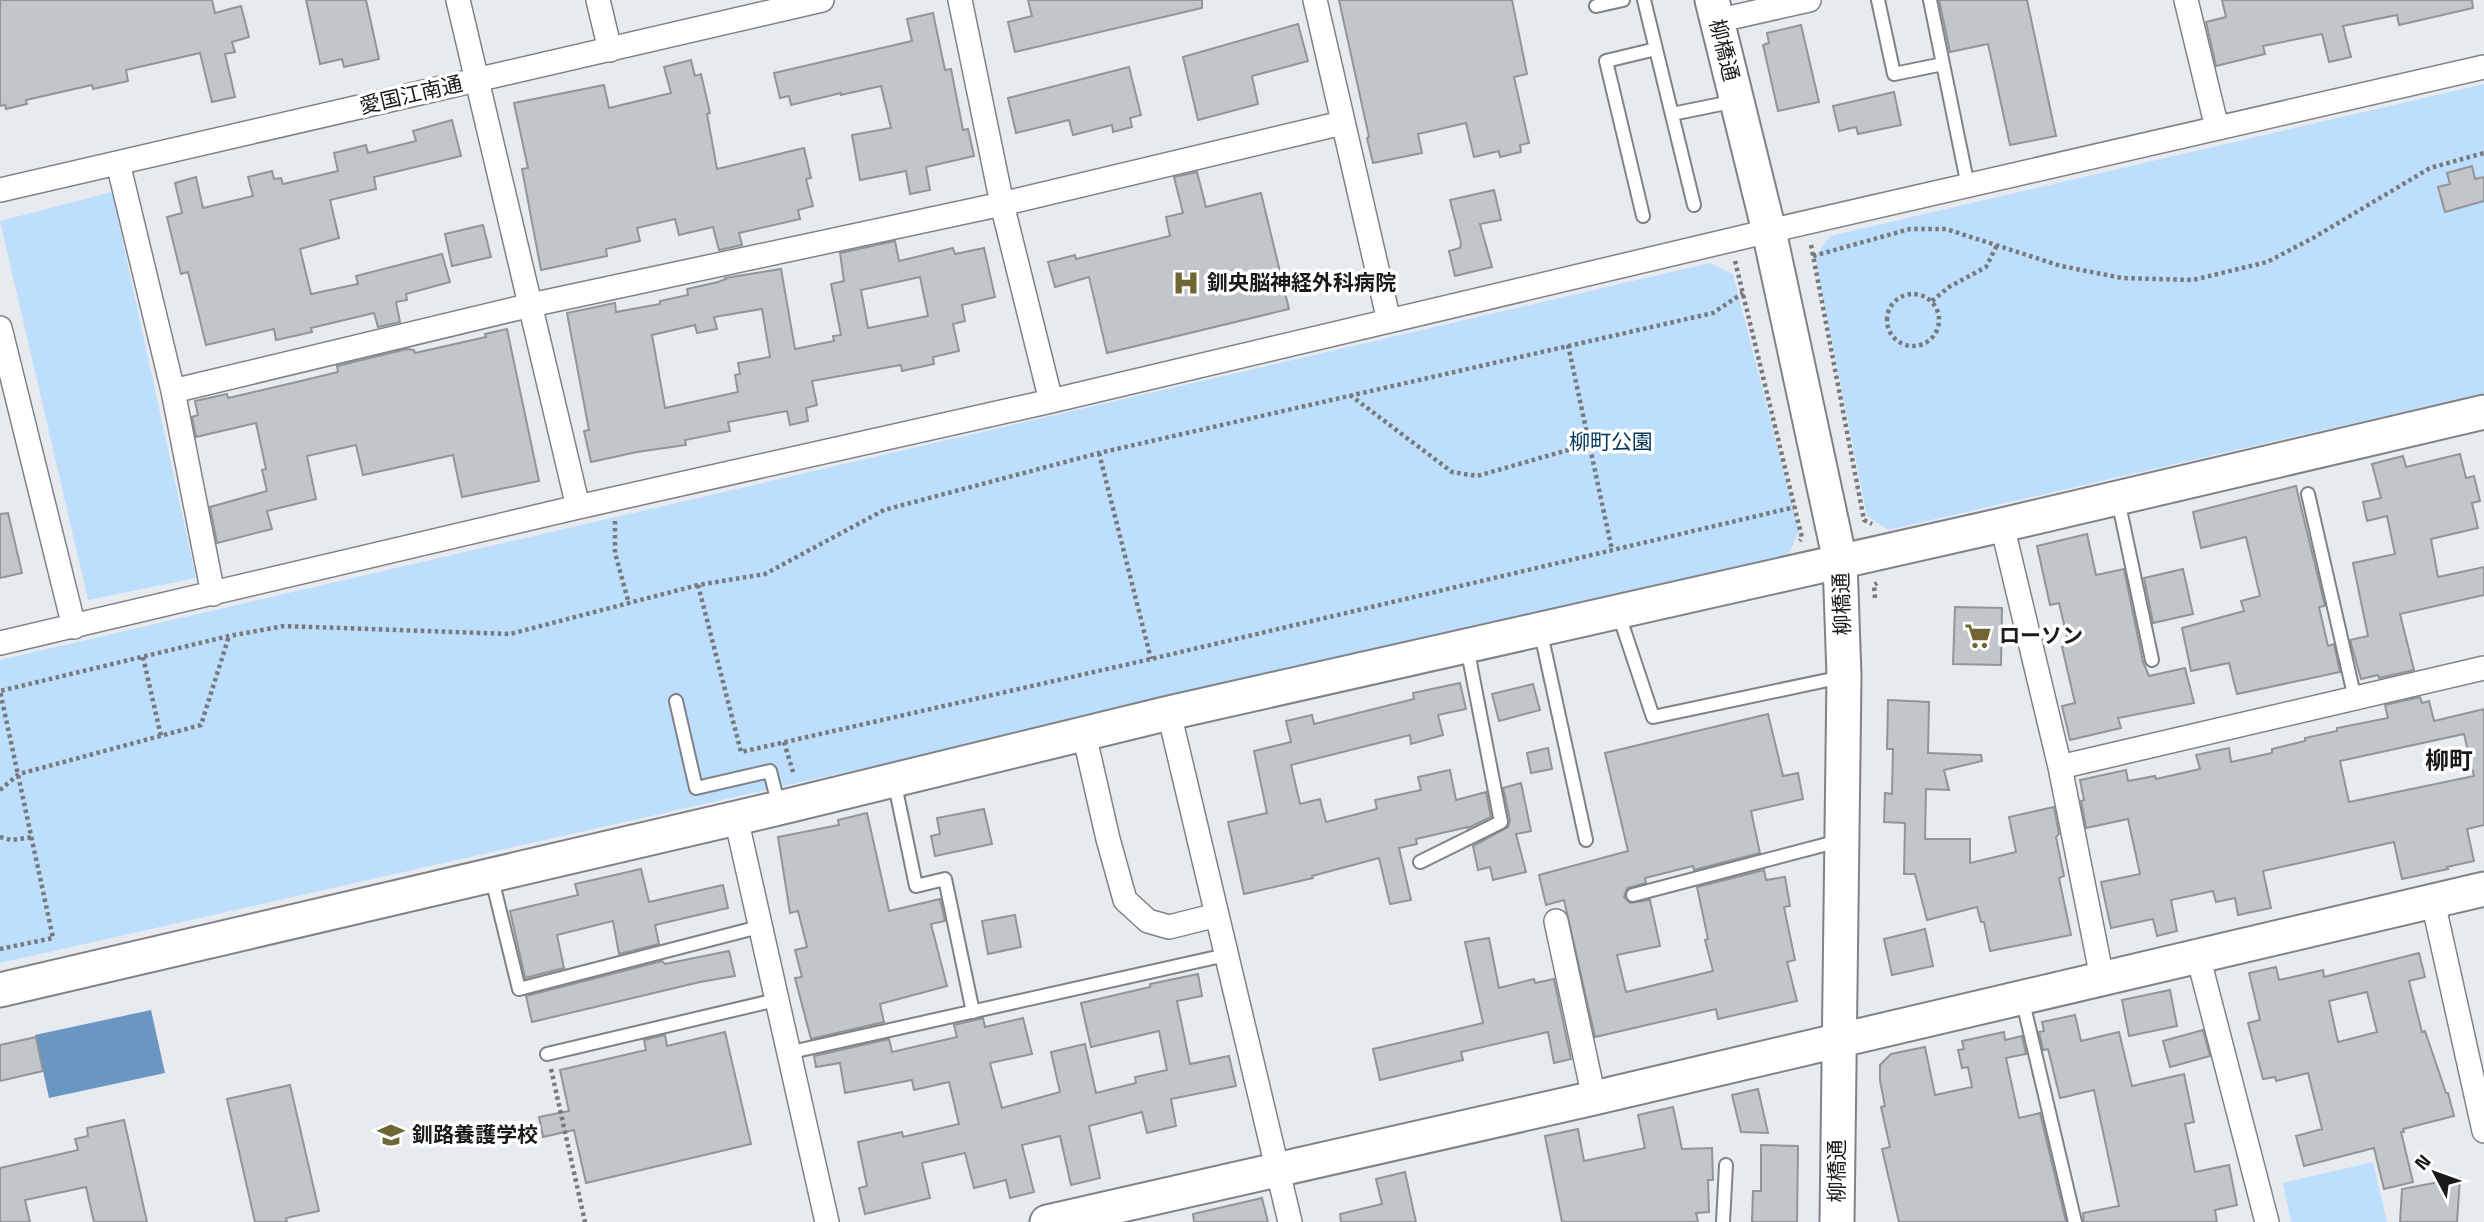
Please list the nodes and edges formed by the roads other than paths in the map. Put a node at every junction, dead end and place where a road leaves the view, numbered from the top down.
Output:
1 (458, 0) edge
2 (598, 0) edge
3 (822, 0) edge
4 (960, 0) edge
5 (1315, 0) edge
6 (1623, 0) edge
7 (1644, 0) edge
8 (1809, 0) edge
9 (1878, 0) edge
10 (1930, 0) edge
11 (2186, 0) edge
12 (1596, 6) dead end
13 (1714, 10) edge
14 (1656, 49) junction
15 (610, 50) junction
16 (1943, 64) junction
17 (2484, 66) edge
18 (477, 80) junction
19 (1737, 101) junction
20 (1672, 114) junction
21 (1342, 123) junction
22 (2217, 128) junction
23 (118, 163) junction
24 (1968, 186) junction
25 (0, 190) edge
26 (1002, 204) junction
27 (1693, 205) dead end
28 (1643, 216) dead end
29 (1769, 230) junction
30 (531, 305) junction
31 (1389, 321) junction
32 (0, 328) edge
33 (173, 391) junction
34 (1051, 401) junction
35 (2484, 412) edge
36 (2308, 494) dead end
37 (2118, 498) junction
38 (578, 507) junction
39 (2002, 525) junction
40 (1840, 561) junction
41 (213, 594) junction
42 (1618, 612) junction
43 (74, 627) junction
44 (1540, 629) junction
45 (0, 643) edge
46 (1467, 646) junction
47 (2152, 660) dead end
48 (2484, 668) edge
49 (1844, 676) junction
50 (2355, 699) junction
51 (676, 701) dead end
52 (1169, 713) junction
53 (1084, 734) junction
54 (2060, 767) junction
55 (894, 780) junction
56 (779, 808) junction
57 (736, 818) junction
58 (1587, 840) dead end
59 (1841, 840) junction
60 (1420, 862) dead end
61 (491, 875) junction
62 (2484, 889) edge
63 (1633, 895) dead end
64 (2433, 902) junction
65 (1217, 915) junction
66 (1556, 921) dead end
67 (760, 927) junction
68 (1226, 956) junction
69 (2198, 956) junction
70 (2102, 978) junction
71 (0, 990) edge
72 (2022, 997) junction
73 (776, 1000) junction
74 (973, 1012) junction
75 (1838, 1040) junction
76 (787, 1053) junction
77 (547, 1054) road end
78 (1594, 1098) junction
79 (2484, 1131) edge
80 (1726, 1165) dead end
81 (1278, 1170) junction
82 (827, 1222) edge
83 (1047, 1222) edge
84 (1290, 1222) edge
85 (1723, 1222) edge
86 (1837, 1222) edge
87 (2075, 1222) edge
88 (2267, 1222) edge

1 - 18 street
2 - 15 street
3 - 15 street, 愛国江南通
4 - 26 street
5 - 21 street
6 - 12 lane
7 - 14 lane
8 - 13 street
9 - 16 lane
10 - 16 lane
11 - 22 street
13 - 19 street, 柳橋通
14 - 20 lane
14 - 28 lane
15 - 18 street, 愛国江南通
16 - 24 lane
17 - 22 street
18 - 23 street, 愛国江南通
18 - 30 street
19 - 20 lane
19 - 29 street, 柳橋通
20 - 27 lane
21 - 26 street
21 - 31 street
22 - 24 street
23 - 25 street, 愛国江南通
23 - 33 street
24 - 29 street
26 - 30 street
26 - 34 street
29 - 31 street
29 - 40 street, 柳橋通
30 - 33 street
30 - 38 street
31 - 34 street
32 - 43 street
33 - 41 street
34 - 38 street
35 - 37 street
36 - 50 lane
37 - 39 street
37 - 47 lane
38 - 41 street
39 - 40 street
39 - 54 street
40 - 42 street
40 - 49 street, 柳橋通
41 - 43 street
42 - 44 street
42 - 49 lane
43 - 45 street
44 - 46 street
44 - 58 lane
46 - 52 street
46 - 60 lane
48 - 50 street
49 - 59 street, 柳橋通
50 - 54 street
51 - 56 lane
52 - 53 street
52 - 65 street
53 - 55 street
53 - 65 street
54 - 70 street
55 - 56 street
55 - 74 lane
56 - 57 street
57 - 61 street
57 - 67 street
59 - 63 lane
59 - 75 street, 柳橋通
61 - 67 lane
61 - 71 street
62 - 64 street
64 - 69 street
64 - 79 street
65 - 68 street
66 - 78 street
67 - 73 street
68 - 74 lane
68 - 81 street
69 - 70 street
69 - 88 street
70 - 72 street
72 - 75 street
72 - 87 lane
73 - 76 street
73 - 77 lane
74 - 76 lane
75 - 78 street
75 - 86 street, 柳橋通
76 - 82 street
78 - 81 street
80 - 85 lane
81 - 83 street
81 - 84 street

